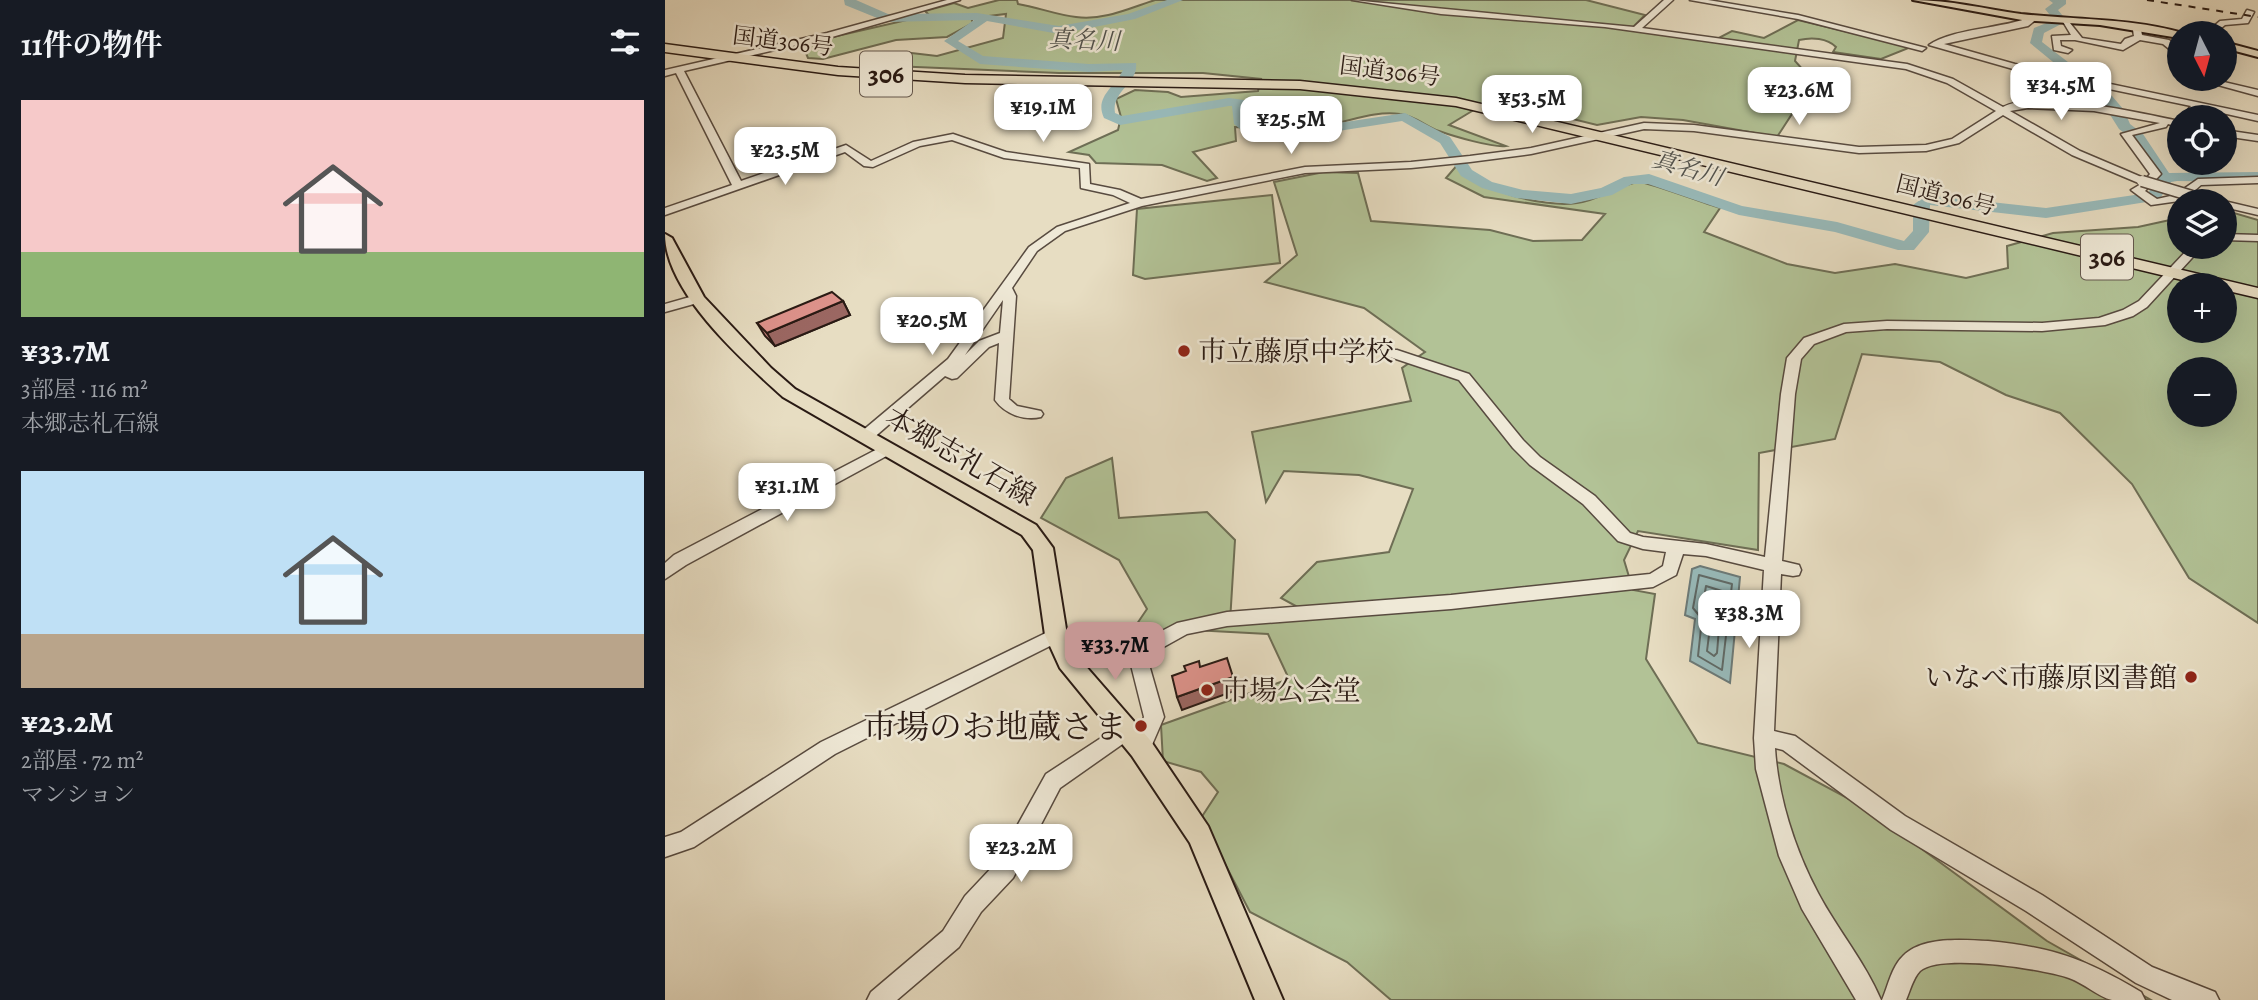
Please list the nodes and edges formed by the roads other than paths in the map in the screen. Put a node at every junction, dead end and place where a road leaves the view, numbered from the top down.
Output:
1 (955, 0) edge
2 (1356, 0) edge
3 (1669, 0) edge
4 (1694, 0) edge
5 (1918, 0) edge
6 (903, 4) dead end
7 (929, 7) junction
8 (2250, 12) dead end
9 (2034, 18) junction
10 (2061, 19) junction
11 (2237, 22) edge
12 (1636, 29) junction
13 (2139, 32) junction
14 (2167, 34) edge
15 (2078, 37) junction
16 (2126, 43) junction
17 (2167, 43) edge
18 (1936, 44) junction
19 (665, 48) edge
20 (1922, 48) junction
21 (2237, 48) edge
22 (2068, 50) dead end
23 (2258, 54) edge
24 (2167, 56) edge
25 (728, 58) junction
26 (1886, 62) junction
27 (678, 70) junction
28 (665, 73) edge
29 (2167, 88) edge
30 (2198, 91) edge
31 (2217, 91) edge
32 (2258, 93) edge
33 (2003, 111) junction
34 (2258, 118) edge
35 (2167, 121) edge
36 (2167, 125) edge
37 (1599, 135) junction
38 (2237, 135) edge
39 (2258, 138) edge
40 (2258, 180) edge
41 (739, 187) junction
42 (2169, 189) edge
43 (1140, 203) junction
44 (1886, 204) joint
45 (2237, 207) edge
46 (665, 212) edge
47 (2258, 212) edge
48 (1956, 221) joint
49 (2237, 237) edge
50 (665, 238) edge
51 (2258, 238) edge
52 (2184, 259) edge
53 (2172, 272) junction
54 (1006, 288) junction
55 (2258, 293) edge
56 (697, 299) junction
57 (665, 308) edge
58 (1006, 335) junction
59 (1392, 353) dead end
60 (926, 386) junction
61 (1036, 414) dead end
62 (866, 436) junction
63 (887, 449) junction
64 (1676, 547) junction
65 (1773, 565) junction
66 (666, 569) edge
67 (1793, 570) dead end
68 (1056, 635) junction
69 (1764, 738) junction
70 (1134, 739) junction
71 (665, 847) edge
72 (879, 1000) edge
73 (1269, 1000) edge
74 (1869, 1000) edge
75 (1895, 1000) edge
76 (2133, 1000) edge
77 (2207, 1000) edge

1 - 7 street
2 - 12 street
3 - 12 street
4 - 20 street
5 - 9 main road
6 - 7 street
7 - 25 street
8 - 11 street
9 - 10 main road
9 - 18 street
10 - 13 main road
10 - 15 street
12 - 26 street
13 - 14 main road
13 - 16 street
13 - 17 street
15 - 16 street
15 - 22 street
16 - 24 street
18 - 20 street
18 - 29 street
19 - 25 highway, 国道306号 / 306
20 - 26 street
21 - 23 main road
25 - 27 street
25 - 37 highway, 国道306号 / 306
26 - 33 street
27 - 28 street
27 - 41 street
30 - 34 street
31 - 32 street
33 - 35 street
33 - 37 street
33 - 42 street, bridge
36 - 40 street
37 - 43 street
37 - 44 highway, 国道306号 / 306
38 - 39 street
41 - 43 street
41 - 46 street
43 - 54 street
44 - 48 highway, 国道306号 / 306
45 - 47 street
48 - 53 highway, 国道306号 / 306
49 - 51 street
50 - 56 main road, 本郷志礼石線
52 - 53 street
53 - 55 highway, 国道306号 / 306
53 - 65 street
54 - 58 street
54 - 60 street
56 - 57 street
56 - 62 main road, 本郷志礼石線
58 - 60 street
58 - 61 street
59 - 64 street
60 - 62 street
62 - 63 main road, 本郷志礼石線
63 - 66 street
63 - 68 main road, 本郷志礼石線
64 - 65 street
64 - 70 street
65 - 67 street
65 - 69 street
68 - 70 main road, 本郷志礼石線
68 - 71 street
69 - 74 street
69 - 77 street
70 - 72 street
70 - 73 main road, 本郷志礼石線
75 - 76 street

